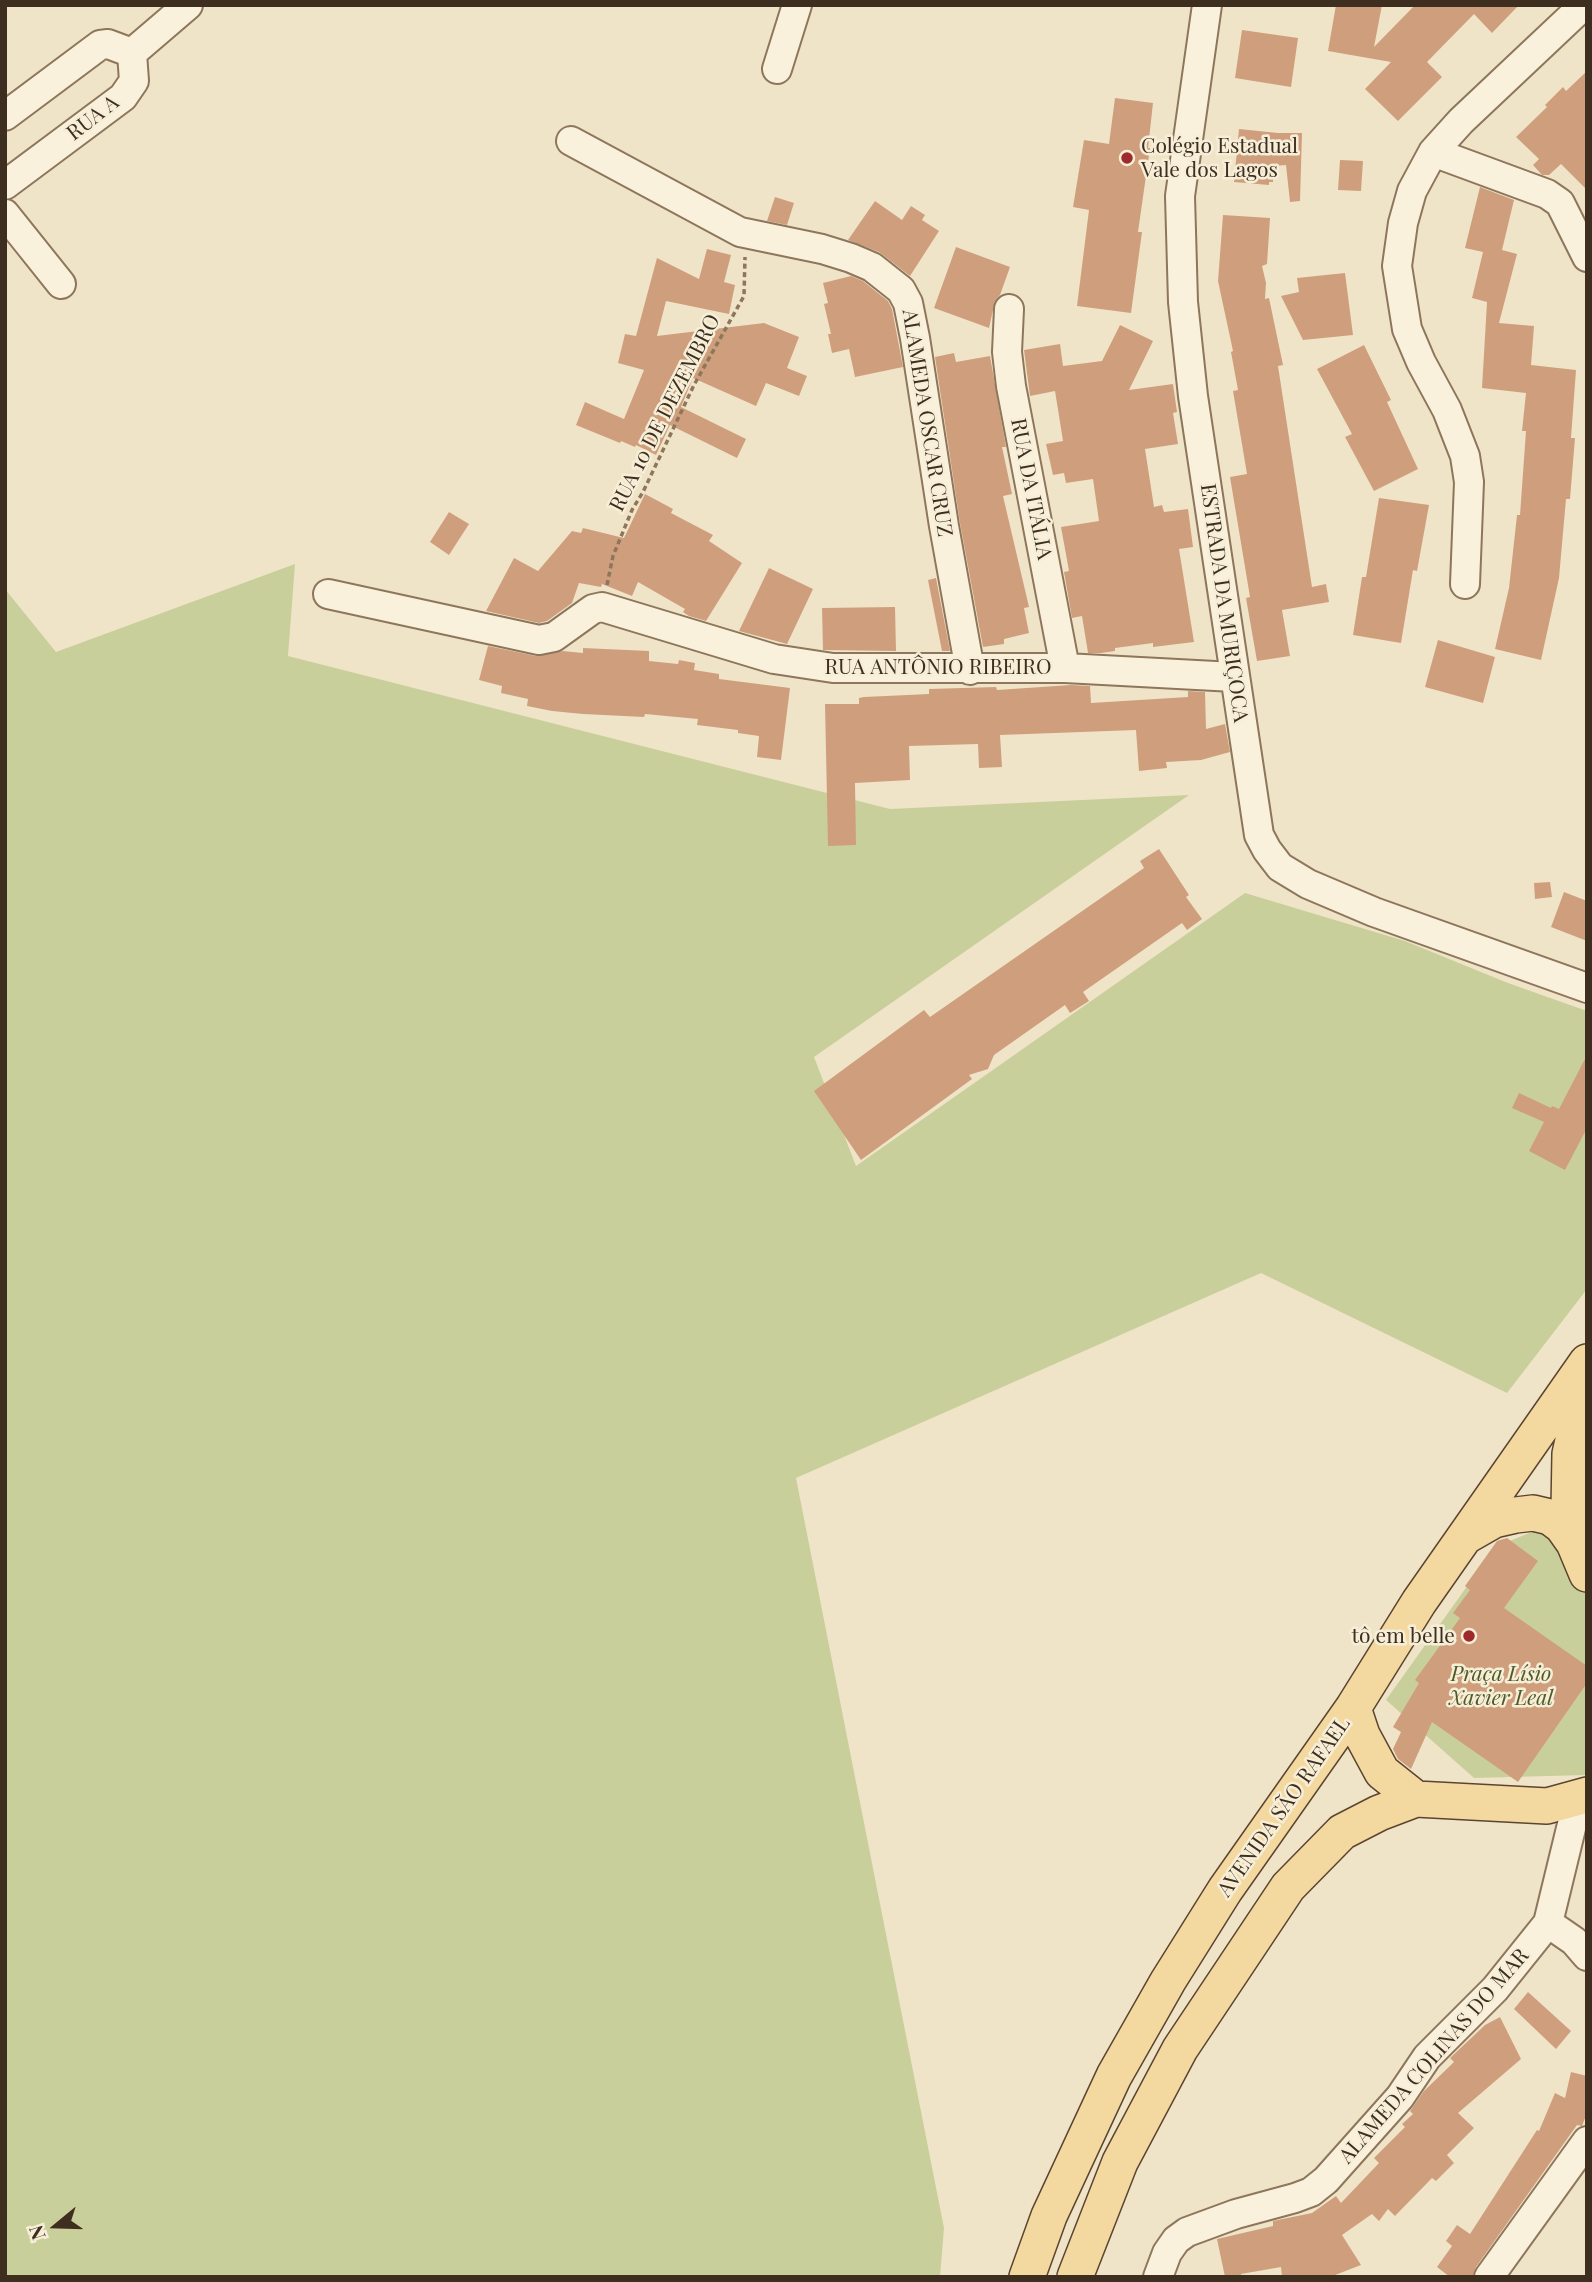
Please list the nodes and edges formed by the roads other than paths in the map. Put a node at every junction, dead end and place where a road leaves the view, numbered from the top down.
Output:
1 (188, 5) edge
2 (797, 5) edge
3 (1208, 5) edge
4 (1584, 5) edge
5 (132, 53) junction
6 (777, 69) dead end
7 (5, 116) edge
8 (571, 141) dead end
9 (1433, 152) junction
10 (5, 186) edge
11 (5, 214) edge
12 (1587, 257) edge
13 (61, 284) dead end
14 (1009, 309) dead end
15 (1465, 584) dead end
16 (328, 594) dead end
17 (1065, 668) junction
18 (970, 670) junction
19 (1234, 677) junction
20 (1587, 988) edge
21 (1587, 1362) edge
22 (1587, 1398) edge
23 (1466, 1536) junction
24 (1580, 1558) edge
25 (1353, 1708) junction
26 (1416, 1799) junction
27 (1574, 1810) edge
28 (1548, 1923) junction
29 (1587, 1956) edge
30 (1587, 2141) edge
31 (1027, 2277) edge
32 (1075, 2277) edge
33 (1158, 2277) edge
34 (1489, 2277) edge

1 - 5 street
2 - 6 street
3 - 19 street, ESTRADA DA MURIÇOCA
4 - 9 street
5 - 7 street
5 - 10 street, RUA A
8 - 18 street, ALAMEDA OSCAR CRUZ
9 - 12 street
9 - 15 street
11 - 13 street
14 - 17 street, RUA DA ITÁLIA
16 - 18 street, RUA ANTÔNIO RIBEIRO
17 - 18 street, RUA ANTÔNIO RIBEIRO
17 - 19 street, RUA ANTÔNIO RIBEIRO
19 - 20 street, ESTRADA DA MURIÇOCA
21 - 23 main road, AVENIDA SÃO RAFAEL
22 - 24 main road
23 - 24 main road
23 - 25 main road, AVENIDA SÃO RAFAEL
25 - 26 main road
25 - 31 main road, AVENIDA SÃO RAFAEL
26 - 27 main road
26 - 32 main road
27 - 28 street, ALAMEDA COLINAS DO MAR
28 - 29 street
28 - 33 street, ALAMEDA COLINAS DO MAR
30 - 34 street

